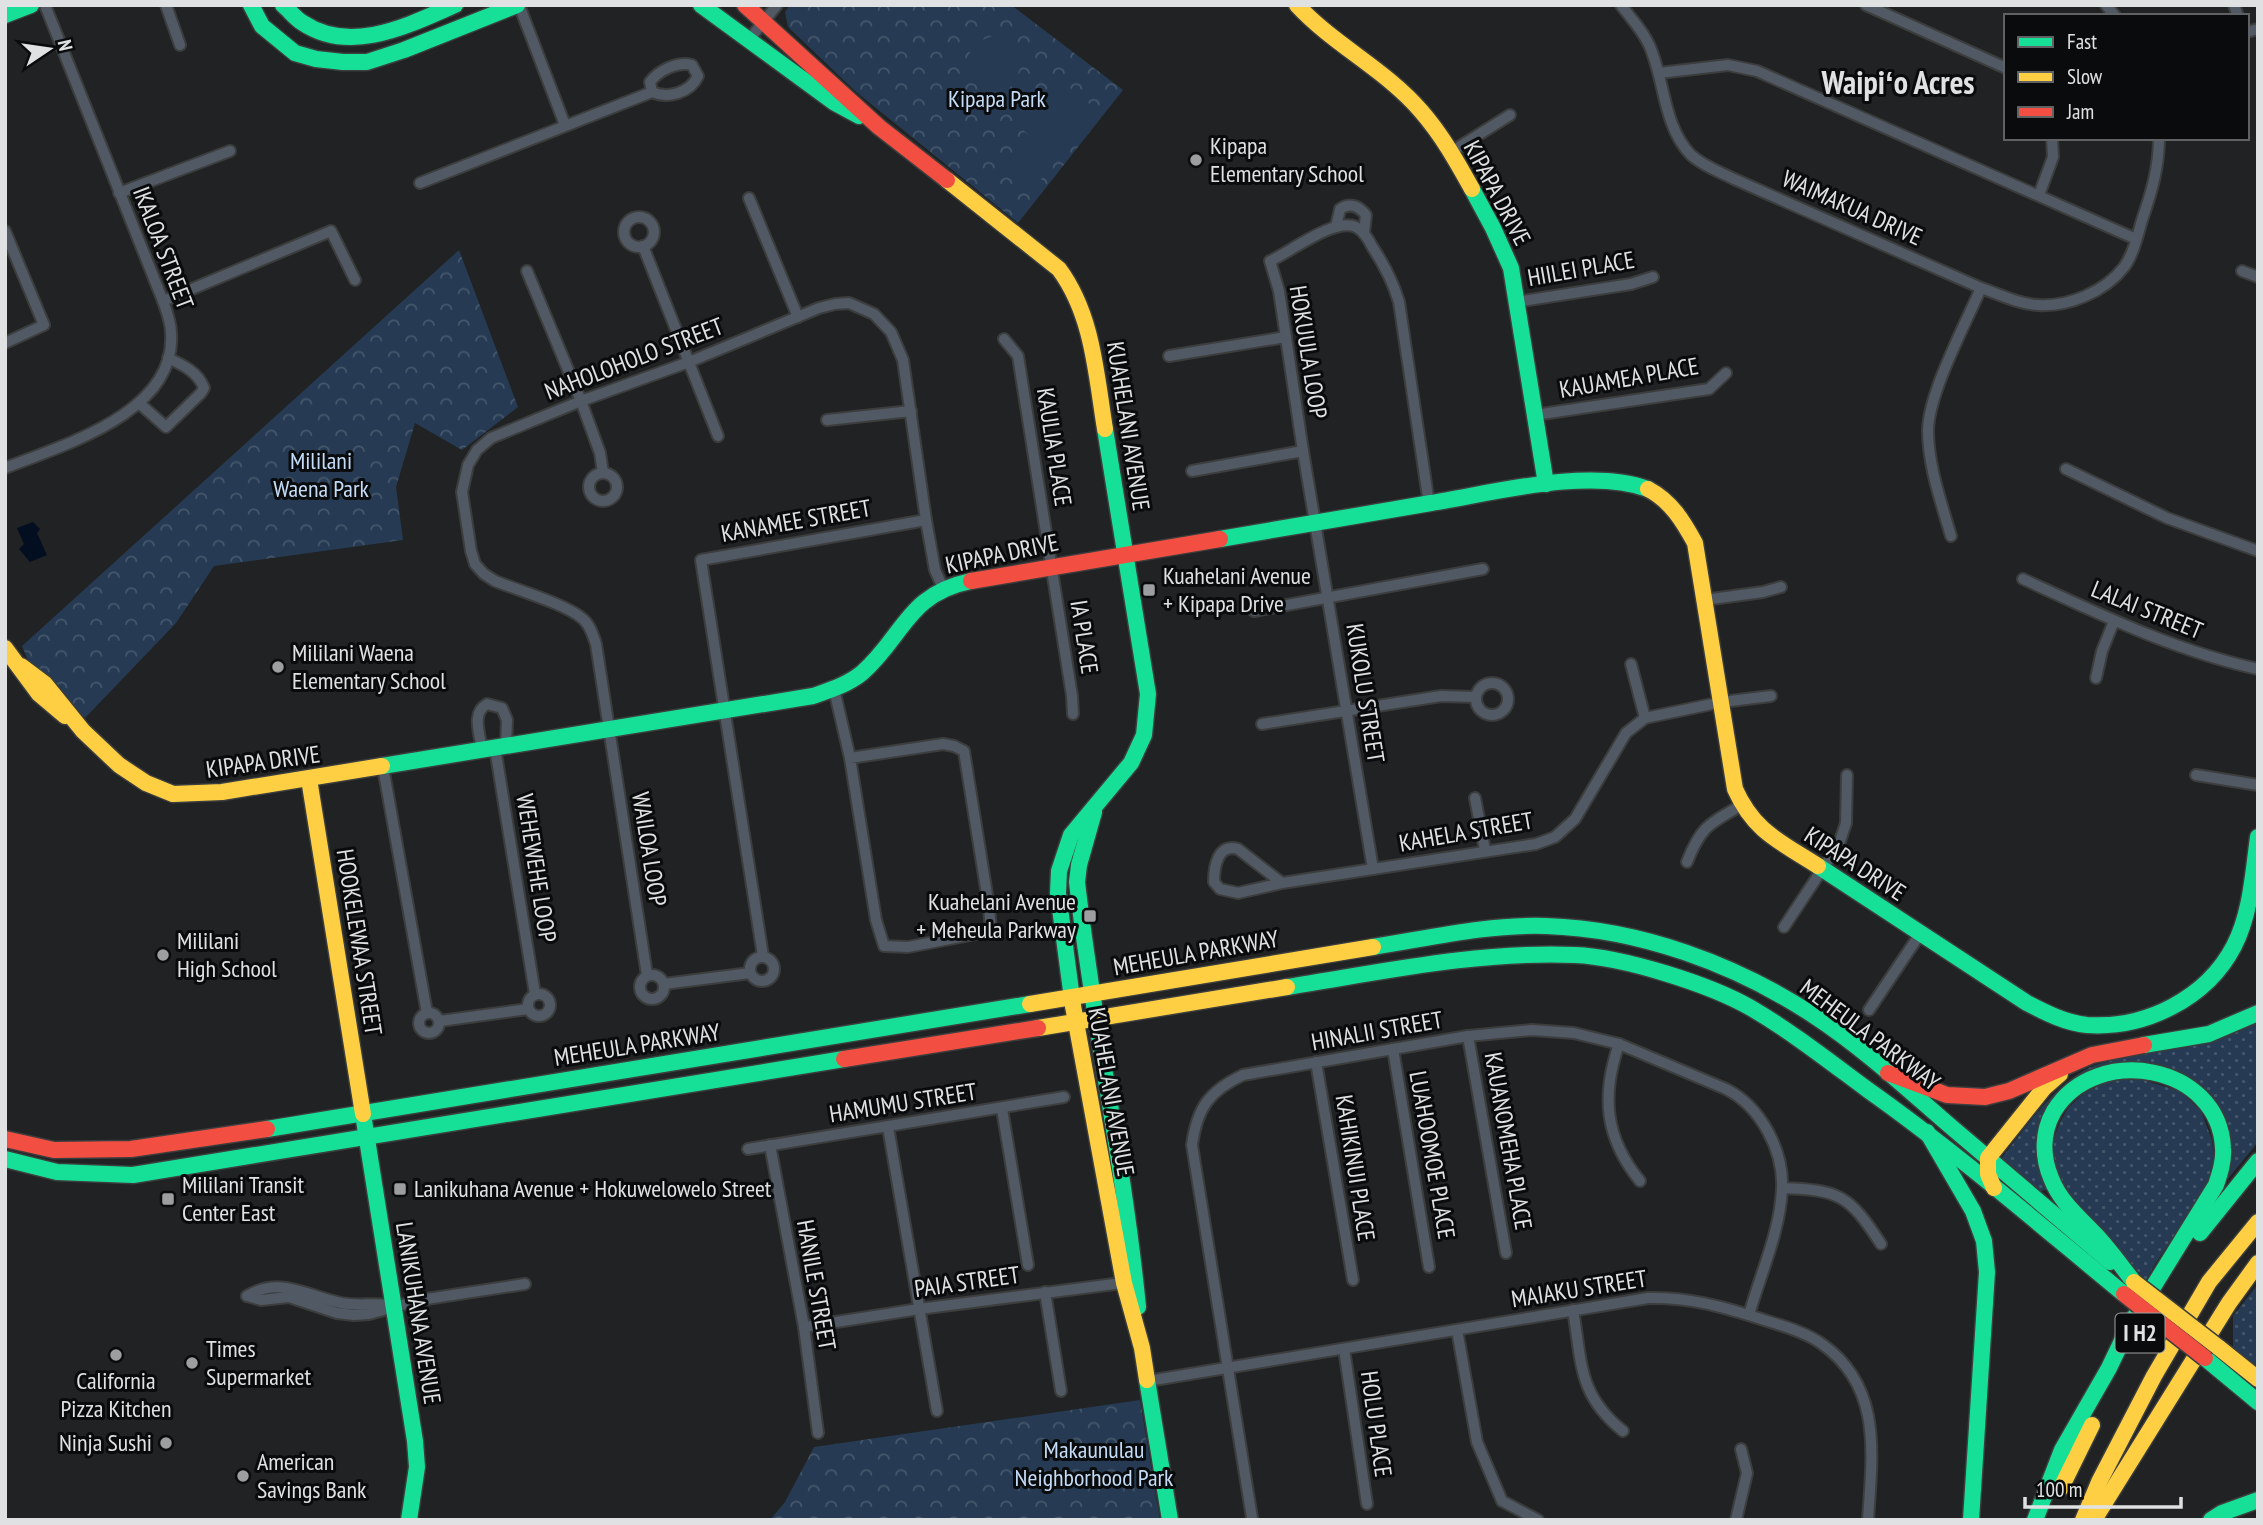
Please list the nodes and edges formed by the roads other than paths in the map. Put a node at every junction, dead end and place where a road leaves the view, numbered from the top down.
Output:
1 (31, 5) edge
2 (45, 5) edge
3 (166, 5) edge
4 (251, 5) edge
5 (283, 5) edge
6 (455, 5) edge
7 (518, 5) edge
8 (701, 5) edge
9 (745, 5) edge
10 (777, 5) edge
11 (1284, 5) edge
12 (1297, 5) edge
13 (1620, 5) edge
14 (1866, 5) edge
15 (5, 15) edge
16 (765, 21) junction
17 (1312, 21) junction
18 (748, 41) junction
19 (180, 45) dead end
20 (2004, 67) edge
21 (1659, 73) junction
22 (652, 92) dead end
23 (1510, 115) dead end
24 (565, 125) junction
25 (880, 127) junction
26 (2052, 140) edge
27 (2159, 140) edge
28 (230, 150) dead end
29 (1451, 152) junction
30 (420, 183) dead end
31 (119, 193) junction
32 (2039, 195) junction
33 (750, 198) dead end
34 (1336, 227) junction
35 (5, 231) edge
36 (1363, 233) junction
37 (2136, 239) junction
38 (643, 246) dead end
39 (527, 271) dead end
40 (2242, 271) dead end
41 (1653, 277) dead end
42 (2258, 277) edge
43 (355, 280) dead end
44 (1981, 288) junction
45 (163, 301) junction
46 (1516, 302) junction
47 (798, 317) junction
48 (1286, 337) junction
49 (1004, 339) dead end
50 (5, 342) edge
51 (1168, 356) dead end
52 (168, 358) junction
53 (689, 362) junction
54 (1726, 373) dead end
55 (581, 401) junction
56 (139, 402) junction
57 (911, 411) junction
58 (1535, 415) junction
59 (827, 420) dead end
60 (718, 436) dead end
61 (1303, 451) junction
62 (5, 468) edge
63 (2066, 469) dead end
64 (1192, 471) dead end
65 (603, 472) dead end
66 (1546, 484) junction
67 (1429, 504) junction
68 (926, 520) junction
69 (1316, 524) junction
70 (1951, 536) dead end
71 (2258, 551) edge
72 (1126, 553) junction
73 (1052, 567) junction
74 (1483, 569) dead end
75 (2023, 579) dead end
76 (1781, 587) dead end
77 (943, 588) junction
78 (1328, 598) junction
79 (1704, 600) junction
80 (1254, 611) dead end
81 (2114, 621) junction
82 (5, 648) edge
83 (1631, 664) dead end
84 (2258, 669) edge
85 (2096, 678) dead end
86 (834, 689) junction
87 (1771, 696) dead end
88 (1476, 697) dead end
89 (1722, 702) junction
90 (725, 712) junction
91 (1346, 712) junction
92 (1073, 714) dead end
93 (1645, 718) junction
94 (1262, 724) dead end
95 (610, 729) junction
96 (494, 748) junction
97 (850, 758) junction
98 (383, 768) junction
99 (1847, 775) dead end
100 (2196, 775) dead end
101 (309, 779) junction
102 (2258, 785) edge
103 (1475, 798) dead end
104 (1742, 805) junction
105 (1094, 809) junction
106 (2258, 837) edge
107 (1485, 850) junction
108 (1687, 862) dead end
109 (1373, 869) junction
110 (1824, 870) junction
111 (1282, 883) junction
112 (2253, 903) edge
113 (1784, 927) dead end
114 (1920, 934) junction
115 (763, 957) junction
116 (750, 973) junction
117 (647, 975) junction
118 (664, 984) junction
119 (1093, 993) junction
120 (535, 994) junction
121 (1071, 996) junction
122 (528, 1009) junction
123 (1869, 1010) dead end
124 (427, 1013) junction
125 (2258, 1013) edge
126 (1095, 1018) junction
127 (440, 1021) junction
128 (1075, 1021) junction
129 (1468, 1037) junction
130 (1619, 1044) junction
131 (1393, 1049) junction
132 (2082, 1059) junction
133 (1316, 1062) junction
134 (1888, 1073) junction
135 (1064, 1097) dead end
136 (1002, 1109) junction
137 (363, 1113) junction
138 (888, 1127) junction
139 (1927, 1132) junction
140 (368, 1138) junction
141 (5, 1139) edge
142 (771, 1145) junction
143 (748, 1149) dead end
144 (1988, 1158) junction
145 (5, 1159) edge
146 (2258, 1161) edge
147 (1640, 1181) dead end
148 (1782, 1188) junction
149 (1994, 1188) junction
150 (2258, 1222) edge
151 (1881, 1244) dead end
152 (1506, 1253) dead end
153 (2258, 1263) edge
154 (1028, 1265) dead end
155 (1429, 1267) dead end
156 (1353, 1280) dead end
157 (1130, 1282) junction
158 (525, 1283) dead end
159 (2129, 1288) junction
160 (1045, 1292) junction
161 (394, 1305) junction
162 (919, 1309) junction
163 (1573, 1310) junction
164 (1749, 1315) junction
165 (804, 1327) junction
166 (1457, 1329) junction
167 (1344, 1349) junction
168 (1228, 1368) junction
169 (2258, 1379) edge
170 (1148, 1381) junction
171 (1062, 1391) dead end
172 (2258, 1402) edge
173 (937, 1411) dead end
174 (1623, 1432) dead end
175 (818, 1433) dead end
176 (1741, 1449) dead end
177 (2258, 1500) edge
178 (1367, 1504) dead end
179 (1252, 1518) edge
180 (409, 1520) edge
181 (1170, 1520) edge
182 (1538, 1520) edge
183 (1736, 1520) edge
184 (1868, 1520) edge
185 (1971, 1520) edge
186 (2035, 1520) edge
187 (2046, 1520) edge
188 (2083, 1520) edge
189 (2094, 1520) edge
190 (2211, 1520) edge

1 - 15 main road
2 - 31 street, IKALOA STREET
3 - 19 street
4 - 7 main road
5 - 6 main road
7 - 24 street
8 - 18 main road, KUAHELANI AVENUE
9 - 16 main road, KUAHELANI AVENUE
10 - 16 street
11 - 17 main road, KIPAPA DRIVE
12 - 17 main road, KIPAPA DRIVE
13 - 21 street, WAIMAKUA DRIVE
14 - 20 street
16 - 18 street
16 - 25 main road, KUAHELANI AVENUE
17 - 29 main road, KIPAPA DRIVE
18 - 25 main road, KUAHELANI AVENUE
21 - 32 street
21 - 44 street, WAIMAKUA DRIVE
22 - 24 street
23 - 29 street
24 - 30 street
25 - 72 main road, KUAHELANI AVENUE
26 - 32 street
27 - 37 street, WAIMAKUA DRIVE
28 - 31 street
29 - 46 main road, KIPAPA DRIVE
31 - 45 street, IKALOA STREET
32 - 37 street
33 - 47 street
34 - 36 street
34 - 36 street, HOKUULA LOOP
34 - 48 street, HOKUULA LOOP
35 - 50 street
36 - 67 street, HOKUULA LOOP
37 - 44 street, WAIMAKUA DRIVE
38 - 53 street
39 - 55 street
40 - 42 street
41 - 46 street, HIILEI PLACE
43 - 45 street
44 - 70 street
45 - 52 street, IKALOA STREET
46 - 58 main road, KIPAPA DRIVE
47 - 53 street, NAHOLOHOLO STREET
47 - 57 street, NAHOLOHOLO STREET
48 - 51 street
48 - 61 street, HOKUULA LOOP
49 - 73 street, KAULIA PLACE
52 - 56 street, IKALOA STREET
52 - 56 street
53 - 55 street, NAHOLOHOLO STREET
53 - 60 street
54 - 58 street, KAUAMEA PLACE
55 - 65 street
55 - 95 street, NAHOLOHOLO STREET
56 - 62 street, IKALOA STREET
57 - 59 street
57 - 68 street, NAHOLOHOLO STREET
58 - 66 main road, KIPAPA DRIVE
61 - 64 street
61 - 69 street, HOKUULA LOOP
63 - 71 street
66 - 67 main road, KIPAPA DRIVE
66 - 79 main road, KIPAPA DRIVE
67 - 69 main road, KIPAPA DRIVE
68 - 77 street, NAHOLOHOLO STREET
68 - 90 street, KANAMEE STREET
69 - 72 main road, KIPAPA DRIVE
69 - 78 street, KUKOLU STREET
72 - 73 main road, KIPAPA DRIVE
72 - 105 main road, KUAHELANI AVENUE
73 - 77 main road, KIPAPA DRIVE
73 - 92 street, IA PLACE
74 - 78 street
75 - 81 street, LALAI STREET
76 - 79 street
77 - 86 main road, KIPAPA DRIVE
78 - 80 street
78 - 91 street, KUKOLU STREET
79 - 89 main road, KIPAPA DRIVE
81 - 84 street, LALAI STREET
81 - 85 street
82 - 101 main road, KIPAPA DRIVE
83 - 93 street
86 - 90 main road, KIPAPA DRIVE
86 - 97 street
87 - 89 street
88 - 91 street
89 - 93 street
89 - 104 main road, KIPAPA DRIVE
90 - 95 main road, KIPAPA DRIVE
90 - 115 street, WAILOA LOOP
91 - 94 street
91 - 109 street, KUKOLU STREET
93 - 107 street, KAHELA STREET
95 - 96 main road, KIPAPA DRIVE
95 - 117 street, WAILOA LOOP
96 - 98 main road, KIPAPA DRIVE
96 - 120 street, WEHEWEHE LOOP
97 - 97 street
98 - 101 main road, KIPAPA DRIVE
98 - 124 street, WEHEWEHE LOOP
99 - 110 street
100 - 102 street
101 - 137 main road, HOOKELEWAA STREET
103 - 107 street
104 - 108 street
104 - 110 main road, KIPAPA DRIVE
105 - 119 main road, KUAHELANI AVENUE
105 - 121 main road, KUAHELANI AVENUE
106 - 112 main road, KIPAPA DRIVE
107 - 109 street, KAHELA STREET
109 - 111 street, KAHELA STREET
110 - 113 street
110 - 114 main road, KIPAPA DRIVE
111 - 111 street, KAHELA STREET
112 - 114 main road, KIPAPA DRIVE
114 - 123 street
115 - 116 street
115 - 116 street, WAILOA LOOP
116 - 118 street, WAILOA LOOP
117 - 118 street
117 - 118 street, WAILOA LOOP
119 - 121 main road, MEHEULA PARKWAY
119 - 126 main road, KUAHELANI AVENUE
119 - 134 main road, MEHEULA PARKWAY
120 - 122 street
120 - 122 street, WEHEWEHE LOOP
121 - 128 main road, KUAHELANI AVENUE
121 - 137 main road, MEHEULA PARKWAY
122 - 127 street, WEHEWEHE LOOP
124 - 127 street
124 - 127 street, WEHEWEHE LOOP
125 - 132 main road
126 - 128 main road, MEHEULA PARKWAY
126 - 139 main road, MEHEULA PARKWAY
126 - 157 main road, KUAHELANI AVENUE
128 - 140 main road, MEHEULA PARKWAY
128 - 157 main road, KUAHELANI AVENUE
129 - 130 street, HINALII STREET
129 - 131 street, HINALII STREET
129 - 152 street, KAUANOMEHA PLACE
130 - 147 street
130 - 148 street, HINALII STREET
131 - 133 street, HINALII STREET
131 - 155 street, LUAHOOMOE PLACE
132 - 134 main road
132 - 144 main road
133 - 156 street, KAHIKINUI PLACE
133 - 168 street, HINALII STREET
134 - 144 main road, MEHEULA PARKWAY
135 - 136 street, HAMUMU STREET
136 - 138 street, HAMUMU STREET
136 - 154 street
137 - 140 main road, LANIKUHANA AVENUE
137 - 141 main road, MEHEULA PARKWAY
138 - 142 street, HAMUMU STREET
138 - 162 street
139 - 149 main road, MEHEULA PARKWAY
139 - 185 main road
140 - 145 main road, MEHEULA PARKWAY
140 - 161 main road, LANIKUHANA AVENUE
142 - 143 street, HAMUMU STREET
142 - 165 street, HANILE STREET
144 - 149 main road
144 - 159 main road, MEHEULA PARKWAY
146 - 187 main road, I H2
148 - 151 street
148 - 164 street, HINALII STREET
149 - 159 main road, MEHEULA PARKWAY
150 - 188 main road, I H2
153 - 189 main road
157 - 160 street, PAIA STREET
157 - 170 main road, KUAHELANI AVENUE
158 - 161 street
159 - 169 main road, MEHEULA PARKWAY, bridge
159 - 172 main road, MEHEULA PARKWAY, bridge
159 - 186 main road
160 - 162 street, PAIA STREET
160 - 171 street
161 - 161 street
161 - 180 main road, LANIKUHANA AVENUE
162 - 165 street, PAIA STREET
162 - 173 street
163 - 164 street, MAIAKU STREET
163 - 166 street, MAIAKU STREET
163 - 174 street
164 - 184 street, MAIAKU STREET
165 - 175 street, HANILE STREET
166 - 167 street, MAIAKU STREET
166 - 182 street
167 - 168 street, MAIAKU STREET
167 - 178 street, HOLU PLACE
168 - 170 street, MAIAKU STREET
168 - 179 street, HINALII STREET
170 - 181 main road, KUAHELANI AVENUE
176 - 183 street
177 - 190 main road

